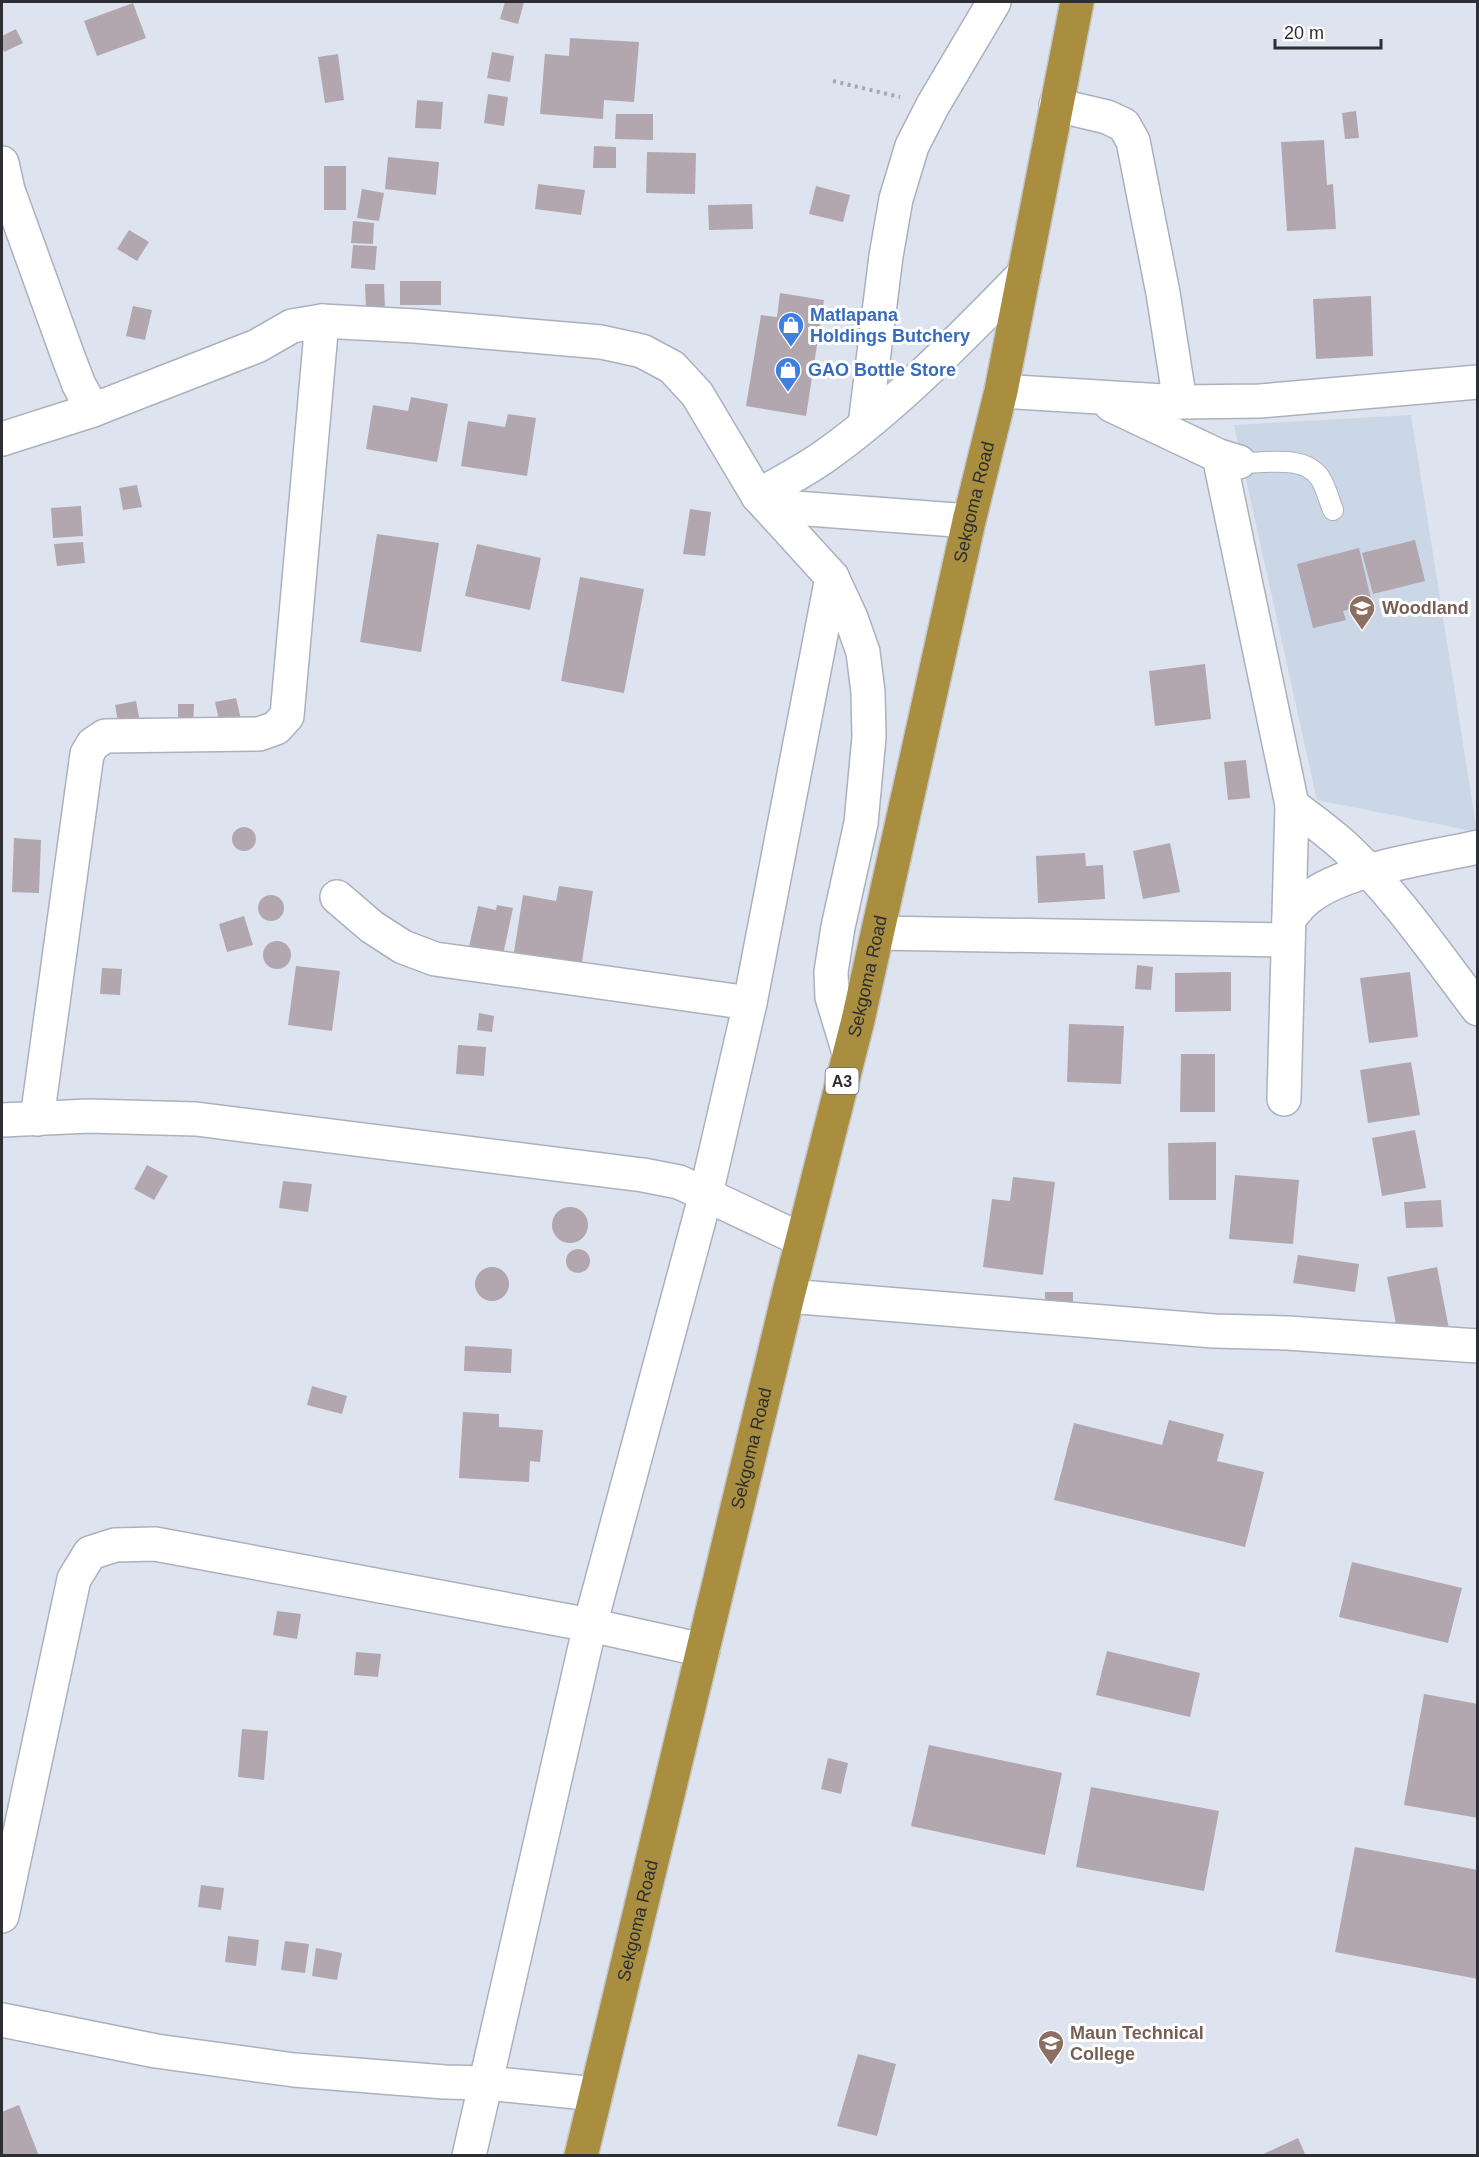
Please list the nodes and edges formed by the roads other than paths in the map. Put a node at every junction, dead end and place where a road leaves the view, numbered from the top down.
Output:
1 (994, 2) edge
2 (1077, 2) edge
3 (1056, 105) junction
4 (2, 163) edge
5 (1024, 274) junction
6 (322, 321) junction
7 (1478, 382) edge
8 (1001, 392) junction
9 (1096, 398) junction
10 (1180, 402) junction
11 (93, 410) junction
12 (865, 425) junction
13 (2, 439) edge
14 (1231, 459) junction
15 (763, 501) junction
16 (1333, 510) dead end
17 (969, 521) junction
18 (832, 577) junction
19 (1292, 805) junction
20 (1478, 847) edge
21 (1369, 872) junction
22 (337, 897) dead end
23 (1288, 930) junction
24 (878, 933) junction
25 (750, 1003) junction
26 (1478, 1009) edge
27 (849, 1053) junction
28 (1284, 1099) dead end
29 (37, 1119) junction
30 (2, 1120) edge
31 (706, 1194) junction
32 (802, 1240) junction
33 (788, 1296) junction
34 (1478, 1346) edge
35 (590, 1625) junction
36 (702, 1650) junction
37 (2, 1916) edge
38 (2, 2020) edge
39 (487, 2083) junction
40 (596, 2094) junction
41 (470, 2156) edge
42 (581, 2156) edge

1 - 12 street
2 - 3 highway, Sekgoma Road / A3
3 - 5 highway, Sekgoma Road / A3
3 - 10 street
4 - 11 street
5 - 8 highway, Sekgoma Road / A3
5 - 12 street
6 - 11 street
6 - 15 street
6 - 29 street
7 - 10 street
8 - 9 street
8 - 17 highway, Sekgoma Road / A3
9 - 10 street
9 - 14 street
11 - 13 street
12 - 15 street
14 - 16 lane
14 - 19 street
15 - 17 street
15 - 18 street
17 - 24 highway, Sekgoma Road / A3
18 - 25 street
18 - 27 street
19 - 21 street
19 - 23 street
20 - 21 street
21 - 23 street
21 - 26 street
22 - 25 street
23 - 24 street
23 - 28 street
24 - 27 highway, Sekgoma Road / A3
25 - 31 street
27 - 32 highway, Sekgoma Road / A3
29 - 30 street
29 - 31 street
31 - 32 street
31 - 35 street
32 - 33 highway, Sekgoma Road / A3
33 - 34 street
33 - 36 highway, Sekgoma Road / A3
35 - 36 street
35 - 37 street
35 - 39 street
36 - 40 highway, Sekgoma Road / A3
38 - 39 street
39 - 40 street
39 - 41 street
40 - 42 highway, Sekgoma Road / A3

